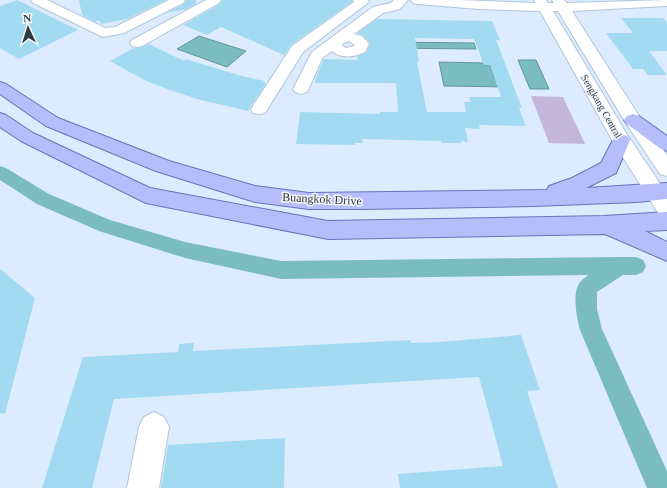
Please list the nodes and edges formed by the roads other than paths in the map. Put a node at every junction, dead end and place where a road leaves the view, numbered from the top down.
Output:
1 (37, 0) edge
2 (179, 0) edge
3 (216, 0) edge
4 (359, 0) edge
5 (402, 0) edge
6 (417, 0) edge
7 (657, 0) edge
8 (582, 1) edge
9 (492, 2) edge
10 (667, 2) edge
11 (542, 3) edge
12 (560, 4) edge
13 (381, 5) edge
14 (615, 6) junction
15 (578, 33) junction
16 (136, 43) dead end
17 (572, 53) junction
18 (0, 87) edge
19 (302, 89) dead end
20 (259, 109) dead end
21 (0, 119) edge
22 (633, 120) junction
23 (621, 140) junction
24 (667, 145) edge
25 (667, 169) edge
26 (661, 192) edge
27 (534, 198) junction
28 (667, 210) edge
29 (667, 221) edge
30 (604, 225) junction
31 (667, 252) edge
32 (154, 427) dead end
33 (142, 488) edge

1 - 2 street
3 - 16 street
4 - 20 street
5 - 13 street
6 - 9 street
7 - 8 street
8 - 12 street
9 - 11 street
9 - 17 street
10 - 14 street
11 - 12 street
11 - 17 street, Sengkang Central
12 - 14 street
12 - 15 street, Sengkang Central
13 - 19 street
14 - 15 street
15 - 22 street, Sengkang Central
17 - 23 street, Sengkang Central
18 - 27 main road, Buangkok Drive
21 - 30 main road, Buangkok Drive
22 - 24 main road
22 - 25 street, Sengkang Central
23 - 26 street, Sengkang Central
23 - 27 main road
26 - 27 main road, Buangkok Drive
26 - 28 street, Sengkang Central
29 - 30 main road, Buangkok Drive
30 - 31 main road
32 - 33 street

